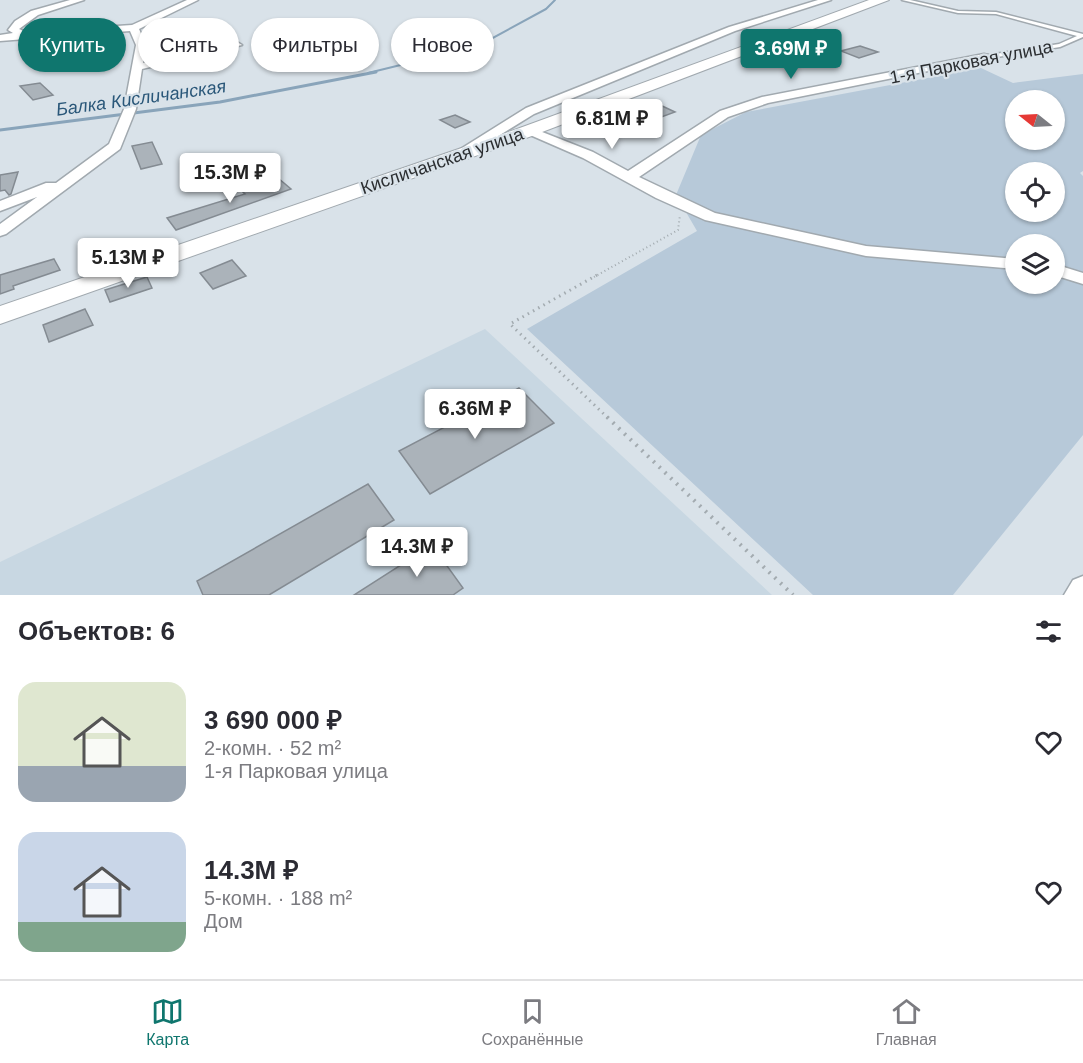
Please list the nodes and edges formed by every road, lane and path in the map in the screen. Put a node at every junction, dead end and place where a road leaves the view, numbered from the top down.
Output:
1 (80, 0) edge
2 (194, 0) edge
3 (882, 0) edge
4 (904, 0) edge
5 (803, 7) junction
6 (830, 8) edge
7 (26, 18) edge
8 (134, 28) junction
9 (126, 29) edge
10 (18, 36) edge
11 (1083, 36) edge
12 (0, 38) edge
13 (138, 38) edge
14 (984, 57) joint
15 (138, 67) edge
16 (527, 131) junction
17 (457, 156) junction
18 (84, 170) junction
19 (629, 177) junction
20 (682, 204) junction
21 (0, 206) edge
22 (0, 231) edge
23 (1005, 263) edge
24 (1065, 273) edge
25 (1083, 279) edge
26 (0, 315) edge
27 (1083, 589) edge
28 (793, 595) edge
29 (1078, 595) edge

1 - 7 street
2 - 8 street
3 - 6 street, Кисличанская улица
4 - 11 lane, 1-я Парковая улица
5 - 6 street
5 - 6 street
5 - 17 street
6 - 16 street, Кисличанская улица
8 - 9 street
8 - 13 street
10 - 12 street
11 - 14 lane, 1-я Парковая улица
14 - 19 street, 1-я Парковая улица
15 - 18 street
16 - 17 street, Кисличанская улица
16 - 19 street
17 - 26 street, Кисличанская улица
18 - 21 street
18 - 22 street
19 - 20 street
20 - 23 street
20 - 28 path
24 - 25 street
27 - 29 street

